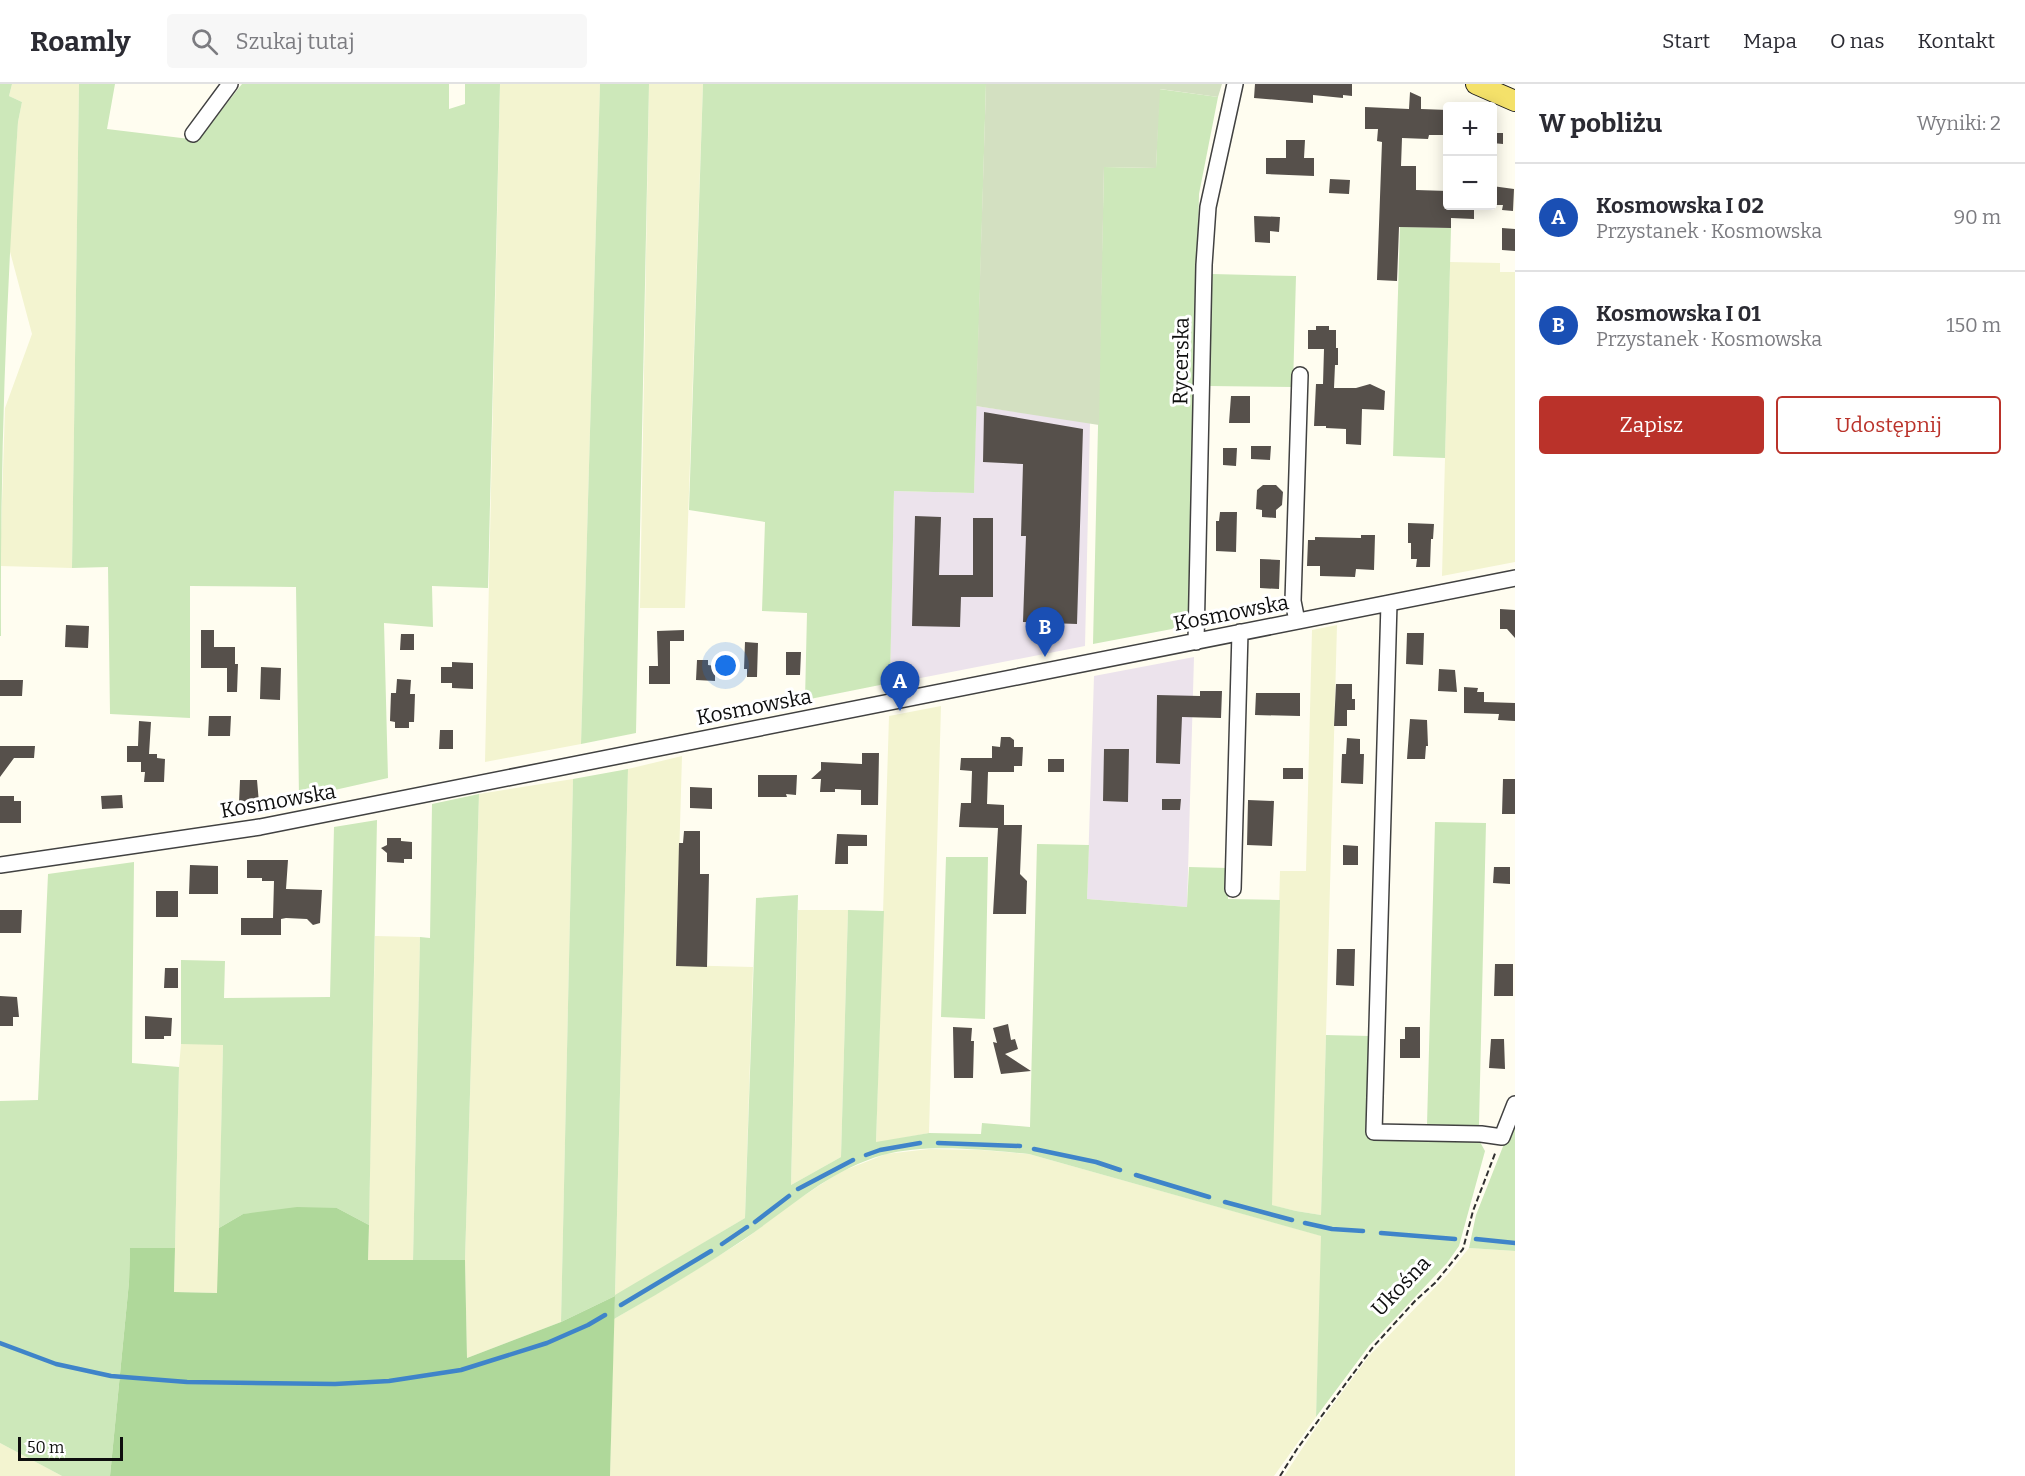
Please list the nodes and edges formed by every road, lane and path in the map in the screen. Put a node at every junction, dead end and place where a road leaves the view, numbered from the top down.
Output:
1 (230, 84) edge
2 (1235, 84) edge
3 (1476, 84) edge
4 (1515, 101) edge
5 (194, 134) dead end
6 (1300, 375) dead end
7 (1515, 578) edge
8 (1389, 603) junction
9 (1297, 621) junction
10 (1240, 632) junction
11 (1196, 642) junction
12 (0, 865) edge
13 (1233, 889) dead end
14 (1515, 1104) edge
15 (1502, 1137) junction
16 (1280, 1476) edge

1 - 5 street
2 - 11 street, Rycerska
3 - 4 main road
6 - 9 street
7 - 8 street, Kosmowska
8 - 9 street, Kosmowska
8 - 15 street
9 - 10 street, Kosmowska
10 - 11 street, Kosmowska
10 - 13 street
11 - 12 street, Kosmowska
14 - 15 street
15 - 16 path, Ukośna

